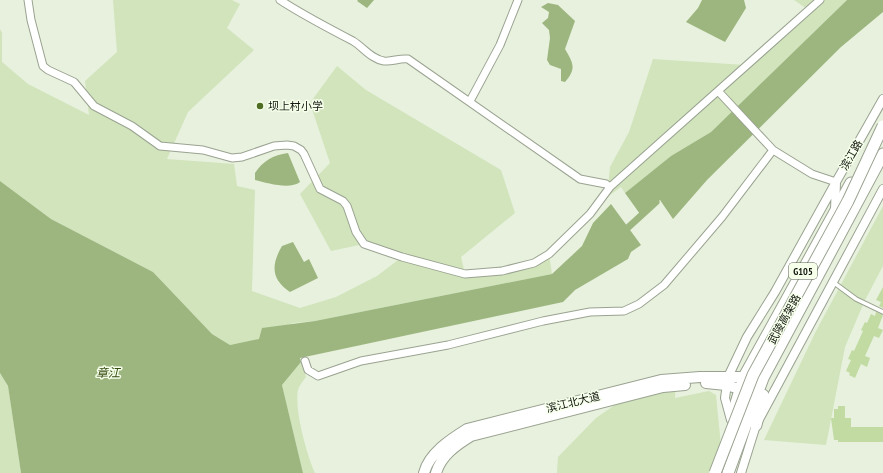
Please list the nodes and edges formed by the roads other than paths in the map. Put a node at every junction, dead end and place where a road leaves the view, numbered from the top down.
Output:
1 (28, 0) edge
2 (280, 0) edge
3 (518, 0) edge
4 (820, 0) edge
5 (718, 91) junction
6 (883, 100) edge
7 (470, 101) junction
8 (883, 125) edge
9 (774, 150) junction
10 (883, 154) edge
11 (836, 182) junction
12 (610, 187) junction
13 (883, 189) edge
14 (834, 214) junction
15 (833, 282) junction
16 (883, 312) edge
17 (305, 361) dead end
18 (744, 377) junction
19 (727, 381) junction
20 (740, 389) junction
21 (731, 421) junction
22 (756, 425) junction
23 (424, 473) edge
24 (436, 473) edge
25 (716, 473) edge
26 (728, 473) edge
27 (742, 473) edge

1 - 12 street
2 - 7 street
3 - 7 street
4 - 5 street
5 - 9 street
5 - 12 street
6 - 11 street, 滨江路
7 - 12 street
8 - 14 highway, G105
8 - 25 highway, 武陵高架路, bridge
9 - 11 street
9 - 17 street
10 - 22 highway, G105
10 - 26 highway, 武陵高架路
11 - 14 street, 滨江路
11 - 19 street
13 - 15 street
14 - 18 highway, G105
15 - 16 lane
15 - 22 street
18 - 19 main road, 滨江北大道
18 - 20 highway, G105
19 - 20 main road, 滨江北大道
19 - 21 street
19 - 23 main road, 滨江北大道
19 - 24 main road, 滨江北大道
20 - 21 highway, G105
21 - 25 street
22 - 27 street

